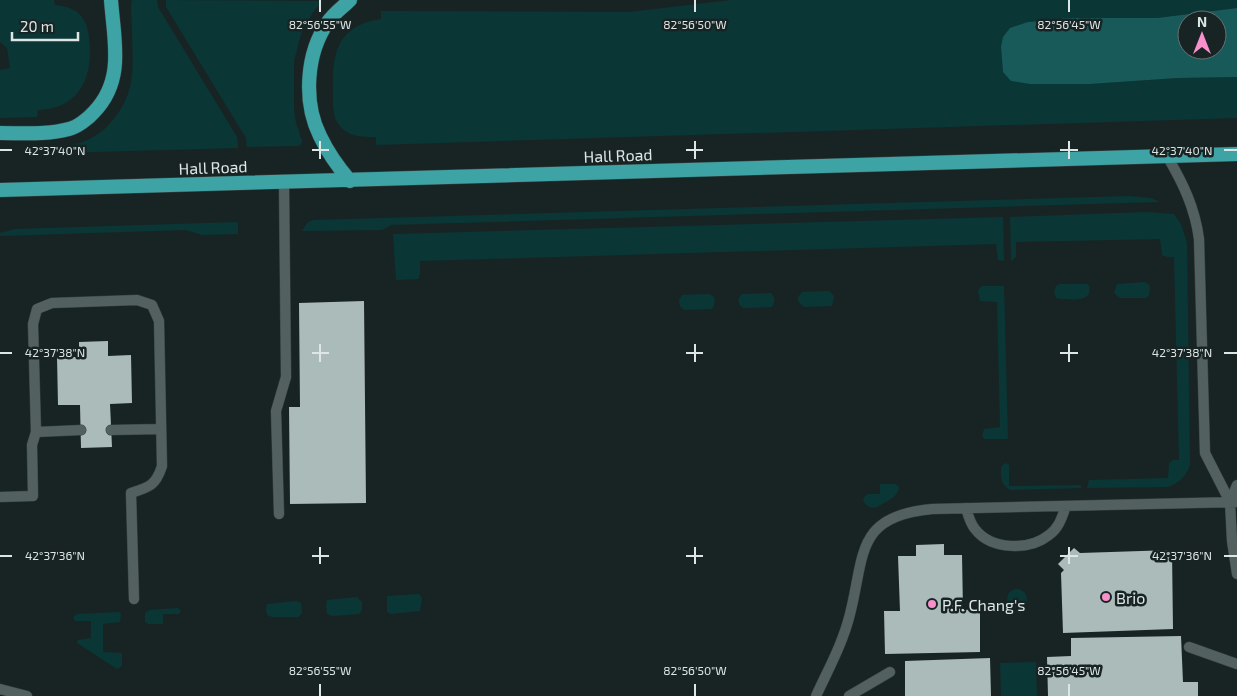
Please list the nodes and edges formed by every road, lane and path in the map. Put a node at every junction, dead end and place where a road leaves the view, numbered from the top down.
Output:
1 (111, 0) edge
2 (350, 0) edge
3 (0, 133) edge
4 (1237, 154) edge
5 (1167, 156) junction
6 (350, 181) junction
7 (284, 183) junction
8 (0, 190) edge
9 (161, 429) junction
10 (81, 430) dead end
11 (111, 430) dead end
12 (36, 432) junction
13 (1237, 486) edge
14 (0, 497) edge
15 (1233, 502) edge
16 (1066, 506) junction
17 (966, 508) junction
18 (279, 514) dead end
19 (1237, 574) edge
20 (134, 599) dead end
21 (1190, 647) dead end
22 (1237, 664) edge
23 (890, 672) dead end
24 (0, 689) edge
25 (27, 696) edge
26 (816, 696) edge
27 (849, 696) edge

1 - 3 highway
2 - 6 highway
4 - 5 highway, Hall Road
5 - 6 highway, Hall Road
5 - 15 lane
6 - 7 highway, Hall Road
7 - 8 highway, Hall Road
7 - 18 lane
9 - 11 lane
9 - 12 lane
9 - 20 lane
10 - 12 lane
12 - 14 lane
13 - 15 lane
15 - 16 lane
15 - 19 lane
16 - 17 lane
16 - 17 lane
17 - 26 lane
21 - 22 lane
23 - 27 lane
24 - 25 lane

